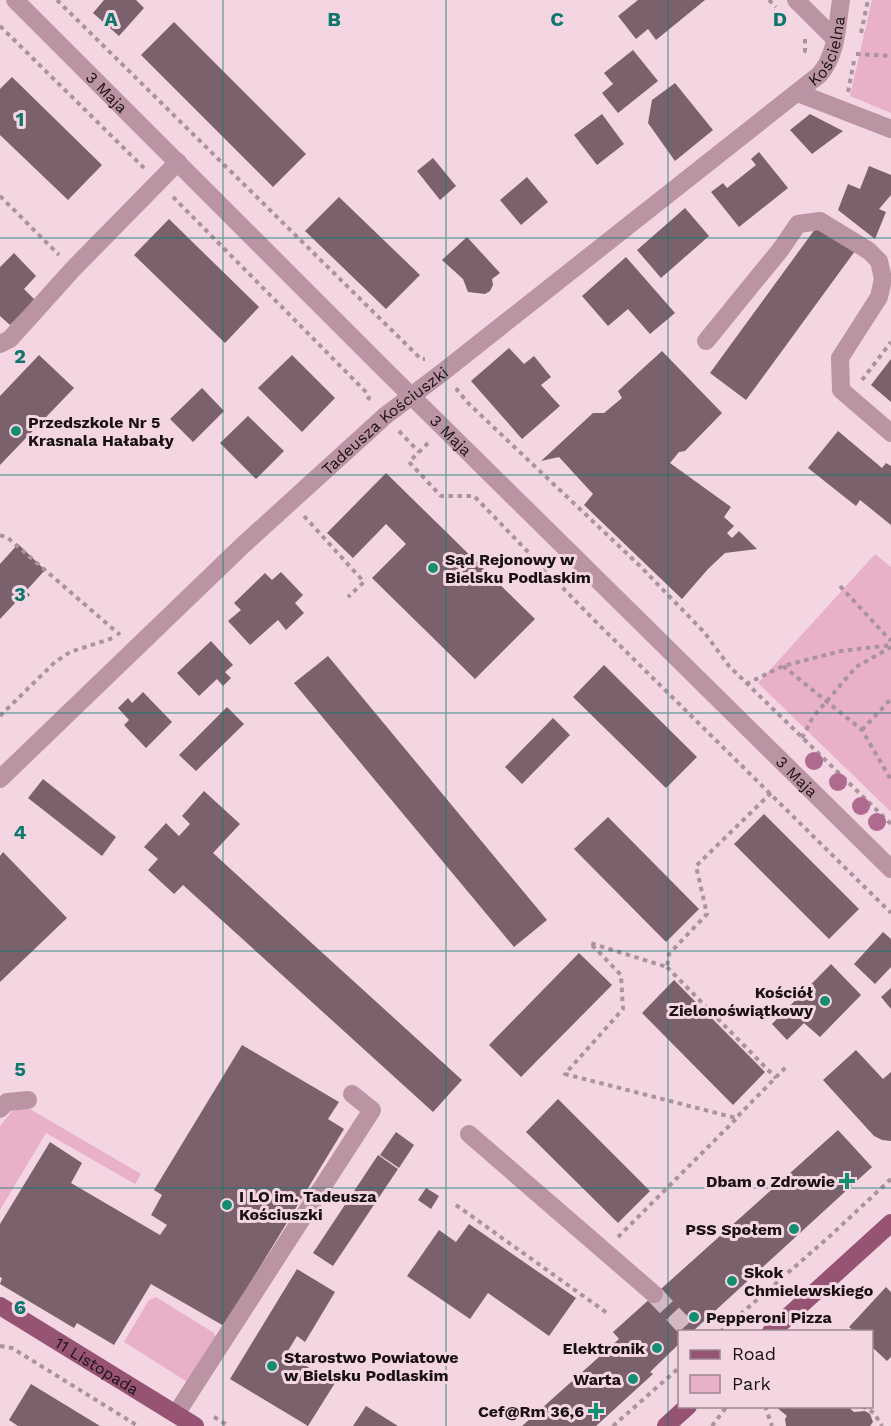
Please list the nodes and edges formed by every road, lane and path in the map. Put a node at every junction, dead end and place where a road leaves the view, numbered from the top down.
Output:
1 (15, 0) edge
2 (57, 0) edge
3 (796, 0) edge
4 (841, 0) edge
5 (0, 27) edge
6 (835, 39) junction
7 (856, 54) dead end
8 (891, 56) edge
9 (798, 93) junction
10 (891, 129) edge
11 (178, 162) junction
12 (158, 182) junction
13 (0, 196) edge
14 (73, 269) junction
15 (706, 341) dead end
16 (891, 342) edge
17 (0, 344) edge
18 (443, 372) junction
19 (463, 381) dead end
20 (456, 390) junction
21 (411, 396) junction
22 (849, 397) junction
23 (468, 404) junction
24 (361, 406) dead end
25 (443, 427) junction
26 (891, 433) edge
27 (291, 502) junction
28 (0, 535) edge
29 (840, 586) dead end
30 (348, 597) dead end
31 (891, 644) edge
32 (783, 666) junction
33 (746, 684) junction
34 (891, 699) edge
35 (826, 701) junction
36 (0, 716) edge
37 (862, 730) junction
38 (802, 738) junction
39 (0, 779) edge
40 (891, 780) edge
41 (771, 792) junction
42 (891, 824) edge
43 (891, 869) edge
44 (891, 913) edge
45 (667, 967) junction
46 (787, 1066) dead end
47 (776, 1078) junction
48 (352, 1094) dead end
49 (28, 1100) dead end
50 (0, 1109) edge
51 (736, 1118) junction
52 (469, 1134) dead end
53 (891, 1179) edge
54 (456, 1205) dead end
55 (891, 1223) edge
56 (604, 1251) junction
57 (654, 1294) tunnel mouth
58 (0, 1306) edge
59 (607, 1313) dead end
60 (722, 1330) edge
61 (773, 1330) edge
62 (0, 1346) edge
63 (678, 1369) edge
64 (687, 1408) edge
65 (726, 1408) edge
66 (765, 1408) edge
67 (864, 1408) edge
68 (176, 1414) junction
69 (138, 1426) edge
70 (195, 1426) edge
71 (613, 1426) edge
72 (666, 1426) edge
73 (712, 1426) edge
74 (772, 1426) edge
75 (882, 1426) edge

1 - 11 street, 3 Maja
2 - 18 path
3 - 6 street
4 - 6 street, Kościelna
5 - 12 path
6 - 9 street, Kościelna
7 - 8 path
9 - 10 street
9 - 18 street, Tadeusza Kościuszki
11 - 12 street
11 - 21 street, 3 Maja
12 - 14 street
12 - 24 path
13 - 14 path
14 - 17 street
15 - 22 street
16 - 22 path
18 - 20 path
18 - 21 street, Tadeusza Kościuszki
19 - 20 path
20 - 23 path
21 - 25 street, 3 Maja
21 - 27 street, Tadeusza Kościuszki
22 - 26 street
23 - 25 path
23 - 33 path
25 - 41 path
25 - 43 street, 3 Maja
27 - 30 path
27 - 39 street, Tadeusza Kościuszki
28 - 36 path
29 - 31 path
31 - 32 path
31 - 35 path
32 - 33 path
32 - 35 path
33 - 38 path
34 - 37 path
35 - 37 path
35 - 38 path
37 - 40 path
38 - 42 path
41 - 44 path
41 - 45 path
45 - 47 path
45 - 51 path
46 - 47 path
47 - 51 path
48 - 68 street
49 - 50 street
51 - 56 path
52 - 56 street
53 - 60 path
54 - 59 path
55 - 61 main road
56 - 57 street
58 - 68 main road, 11 Listopada
62 - 69 path
63 - 71 path
64 - 72 main road
65 - 73 path
66 - 74 path
67 - 75 path
68 - 70 main road, 11 Listopada

